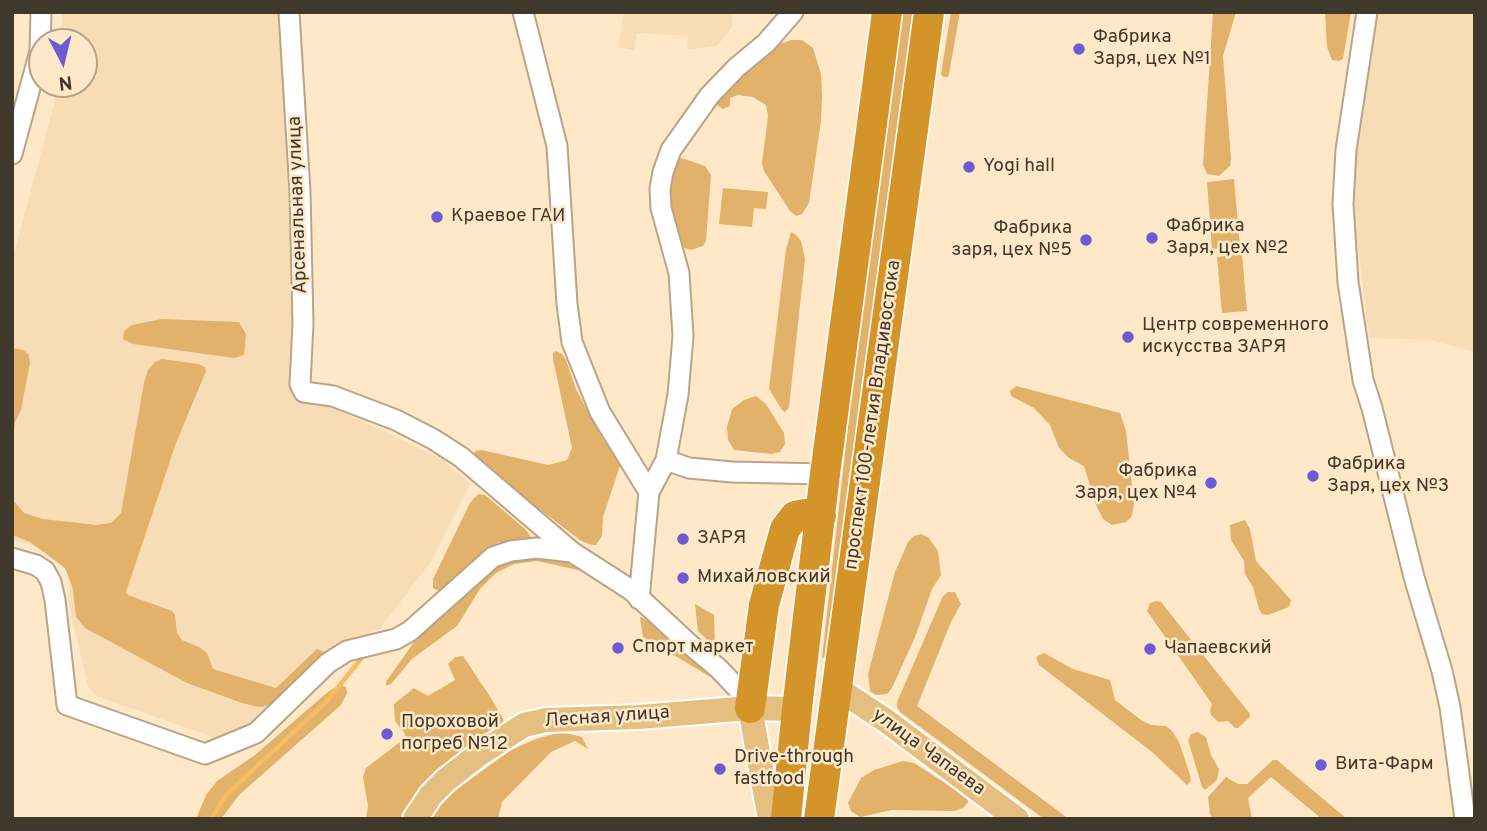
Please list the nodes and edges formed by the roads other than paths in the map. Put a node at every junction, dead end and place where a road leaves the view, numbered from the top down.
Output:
1 (41, 12) edge
2 (289, 12) edge
3 (523, 12) edge
4 (793, 12) edge
5 (887, 12) edge
6 (929, 12) edge
7 (1367, 12) edge
8 (12, 153) edge
9 (666, 460) junction
10 (825, 474) junction
11 (649, 492) junction
12 (821, 516) junction
13 (572, 552) junction
14 (12, 558) edge
15 (639, 598) junction
16 (838, 689) junction
17 (750, 708) junction
18 (797, 709) junction
19 (415, 819) edge
20 (770, 819) edge
21 (786, 819) edge
22 (819, 819) edge
23 (1017, 819) edge
24 (1465, 819) edge

1 - 8 street
2 - 13 street, Арсенальная улица
3 - 11 street
4 - 9 street
5 - 10 highway, проспект 100-летия Владивостока
6 - 16 highway, проспект 100-летия Владивостока
7 - 24 street
9 - 10 street
9 - 11 street
10 - 12 highway, проспект 100-летия Владивостока
11 - 15 street
12 - 17 highway
12 - 18 highway, проспект 100-летия Владивостока
13 - 14 street
13 - 15 street
15 - 17 street
16 - 22 highway, проспект 100-летия Владивостока
16 - 23 main road, улица Чапаева
17 - 18 main road, Лесная улица
17 - 19 main road, Лесная улица
17 - 20 main road
18 - 21 highway, проспект 100-летия Владивостока

